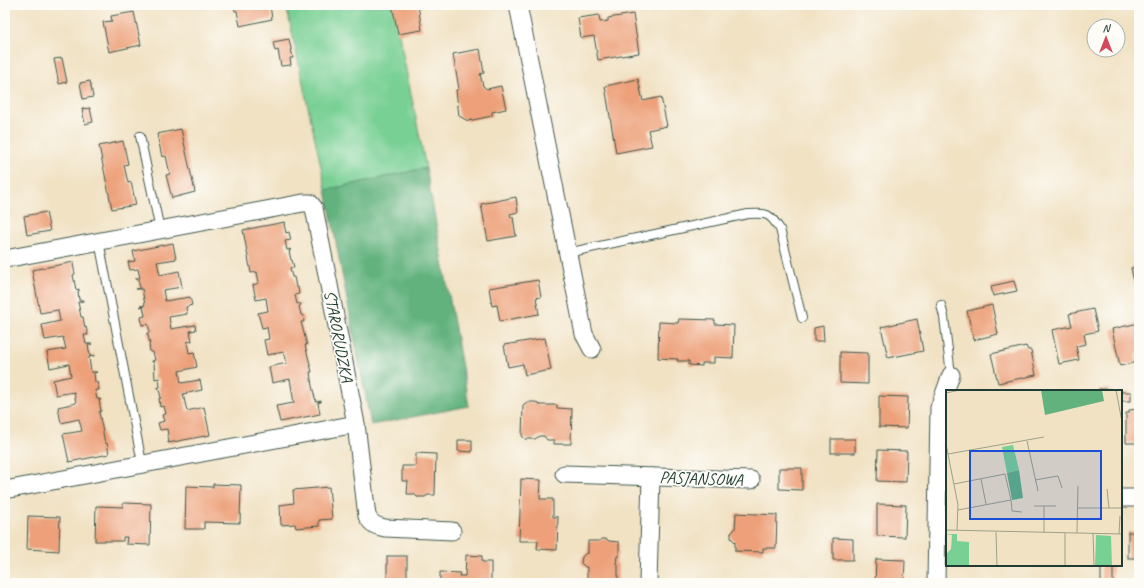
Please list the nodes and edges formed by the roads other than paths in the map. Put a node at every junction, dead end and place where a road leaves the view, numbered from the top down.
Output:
1 (518, 5) edge
2 (140, 136) dead end
3 (160, 230) junction
4 (100, 241) junction
5 (567, 253) junction
6 (5, 259) edge
7 (941, 305) dead end
8 (802, 318) dead end
9 (592, 349) dead end
10 (951, 375) joint
11 (356, 424) junction
12 (142, 464) junction
13 (564, 474) dead end
14 (651, 477) junction
15 (751, 480) dead end
16 (5, 490) edge
17 (942, 498) edge
18 (1122, 498) edge
19 (1139, 498) edge
20 (452, 531) dead end
21 (648, 583) edge
22 (936, 583) edge

1 - 5 street
2 - 3 lane
3 - 4 street, STARORUDZKA
3 - 11 street, STARORUDZKA
4 - 6 street, STARORUDZKA
4 - 12 lane
5 - 8 lane
5 - 9 street
7 - 10 lane
10 - 17 street
11 - 12 street
11 - 20 street
12 - 16 street
13 - 14 street, PASJANSOWA
14 - 15 street, PASJANSOWA
14 - 21 street, PASJANSOWA
17 - 22 street
18 - 19 street

